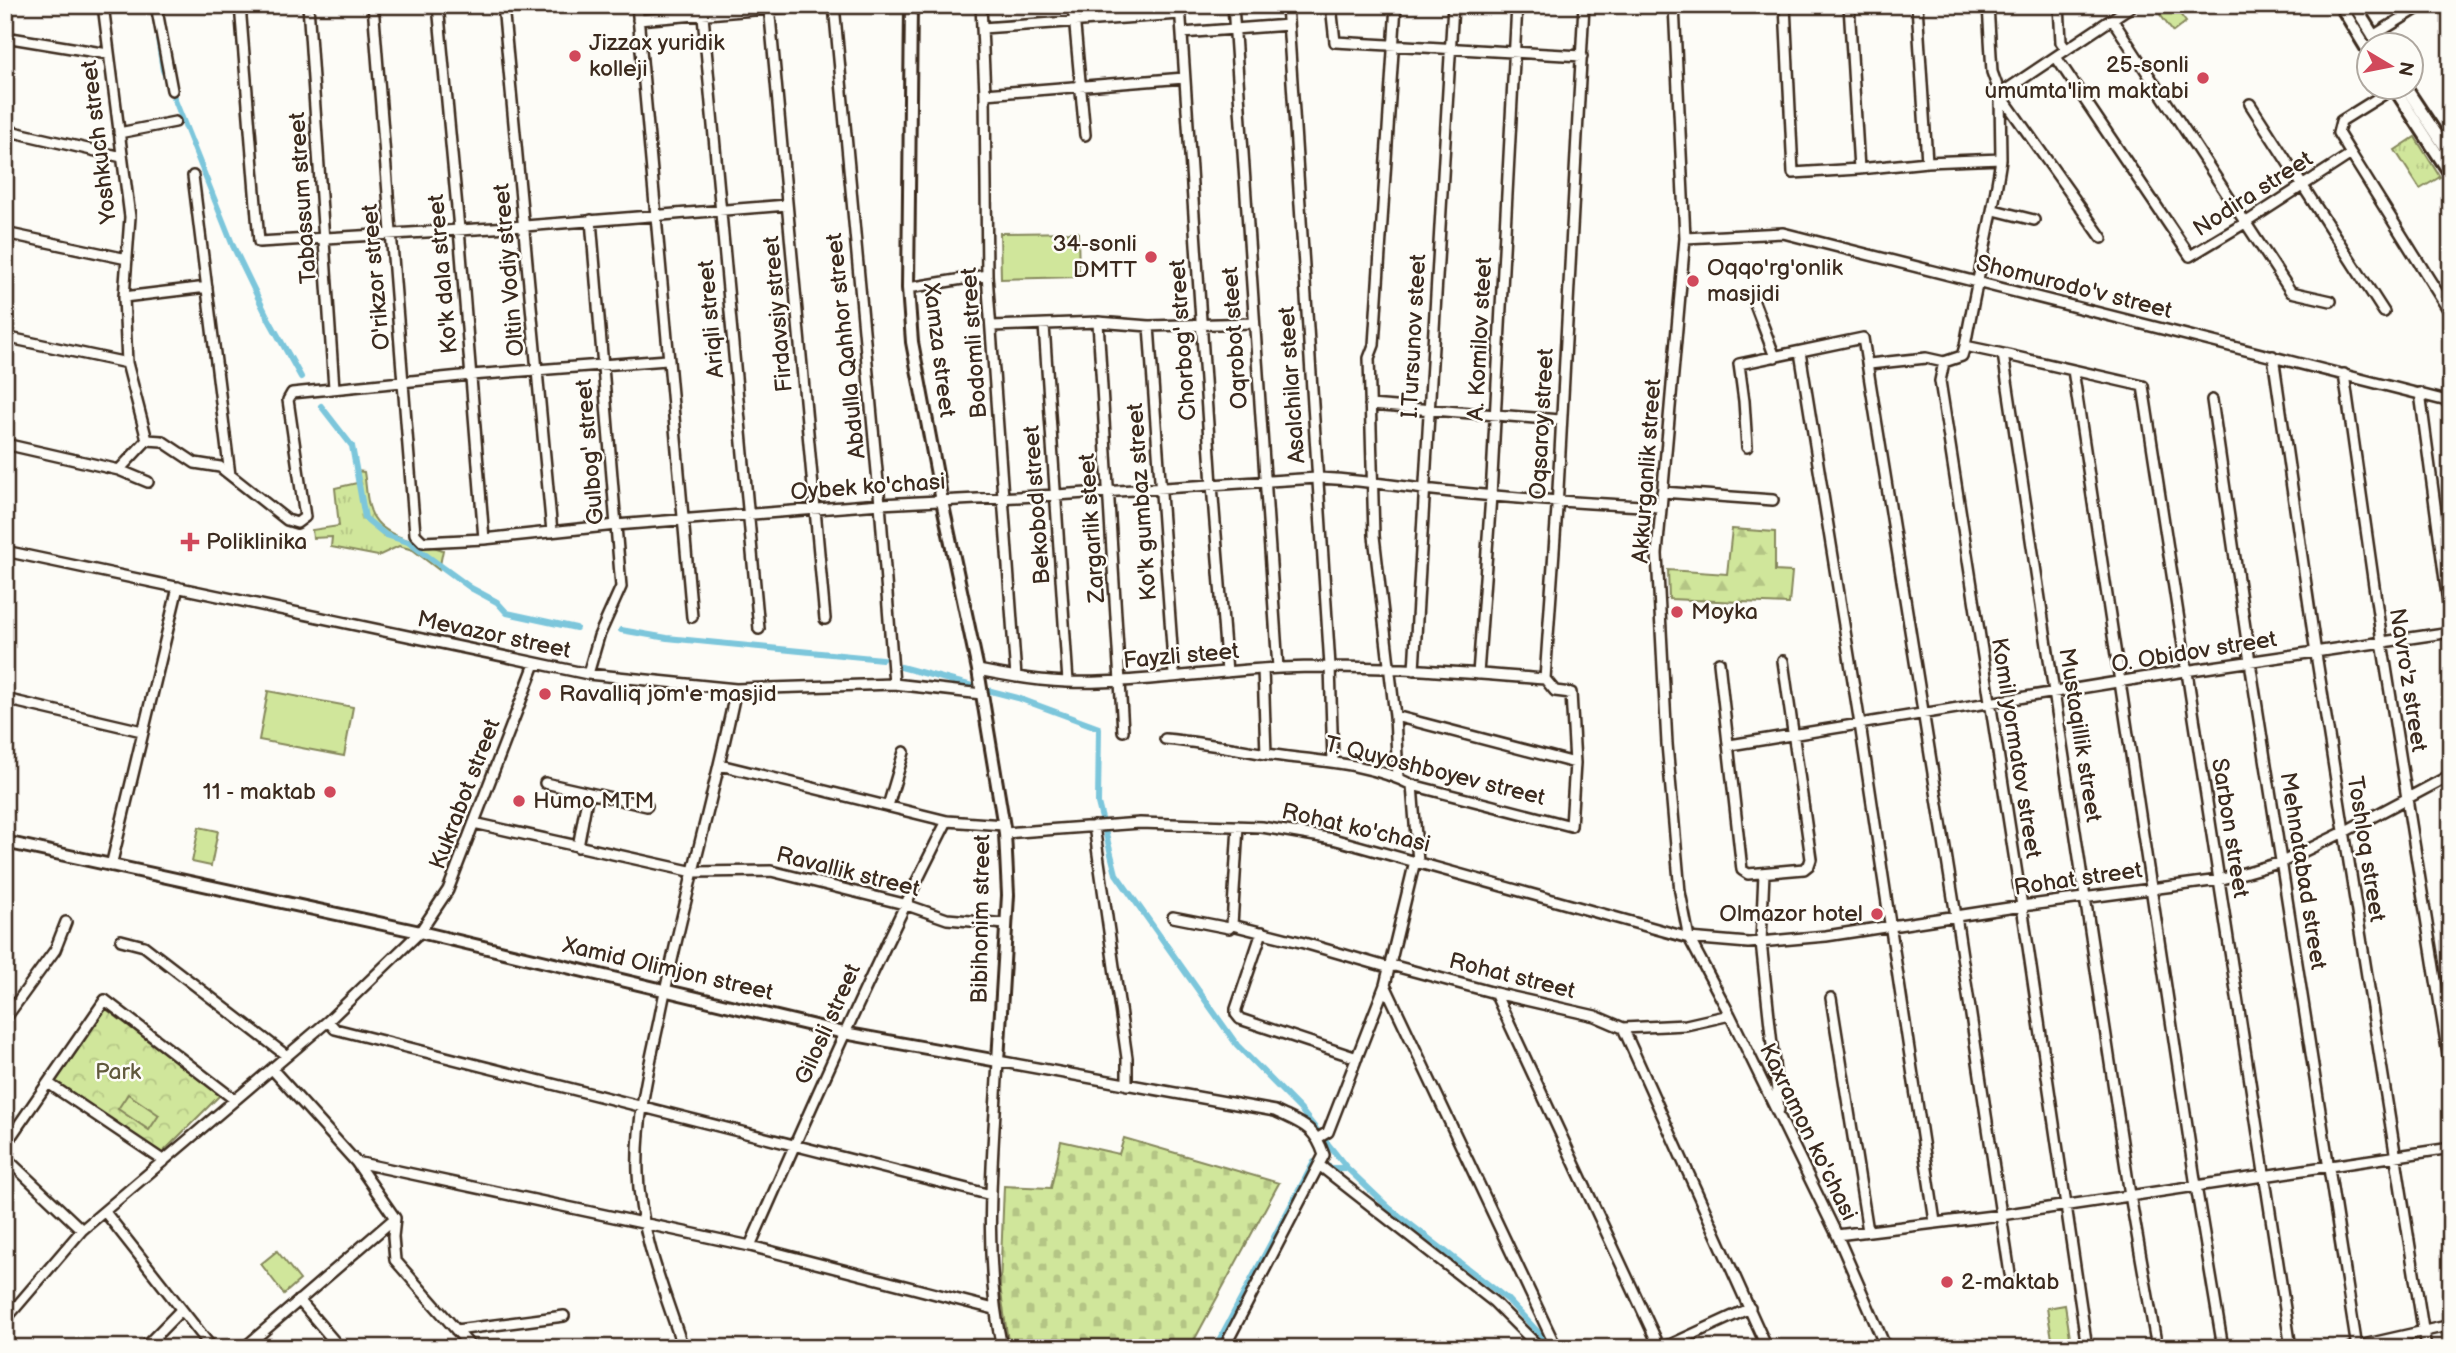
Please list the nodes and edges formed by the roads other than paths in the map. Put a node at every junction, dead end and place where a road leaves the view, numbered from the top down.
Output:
1 (103, 5) edge
2 (156, 5) edge
3 (240, 5) edge
4 (309, 5) edge
5 (373, 5) edge
6 (438, 5) edge
7 (503, 5) edge
8 (637, 5) edge
9 (813, 5) edge
10 (834, 5) edge
11 (911, 5) edge
12 (981, 5) edge
13 (1073, 5) edge
14 (1233, 5) edge
15 (1287, 5) edge
16 (1331, 5) edge
17 (1396, 5) edge
18 (1453, 5) edge
19 (1517, 5) edge
20 (1584, 5) edge
21 (1674, 5) edge
22 (1784, 5) edge
23 (1849, 5) edge
24 (1917, 5) edge
25 (1988, 5) edge
26 (2059, 5) edge
27 (2133, 5) edge
28 (2340, 5) edge
29 (2354, 5) edge
30 (2423, 5) edge
31 (769, 7) edge
32 (702, 10) edge
33 (1180, 10) edge
34 (2112, 19) junction
35 (638, 20) junction
36 (1074, 21) junction
37 (1288, 25) junction
38 (982, 28) junction
39 (1234, 29) junction
40 (2356, 32) edge
41 (2370, 32) edge
42 (2388, 32) edge
43 (1182, 33) junction
44 (5, 37) edge
45 (1393, 46) junction
46 (1449, 50) junction
47 (2066, 50) junction
48 (108, 54) junction
49 (1514, 54) junction
50 (1582, 56) junction
51 (2056, 57) junction
52 (1184, 78) junction
53 (1080, 85) junction
54 (172, 90) dead end
55 (985, 94) junction
56 (2000, 94) junction
57 (2372, 102) edge
58 (2403, 102) edge
59 (2415, 102) edge
60 (2249, 104) dead end
61 (175, 122) dead end
62 (5, 130) edge
63 (119, 133) junction
64 (1085, 135) dead end
65 (2351, 154) junction
66 (2451, 156) edge
67 (122, 157) junction
68 (2001, 159) junction
69 (1927, 162) junction
70 (1859, 169) junction
71 (2451, 175) edge
72 (193, 176) dead end
73 (2302, 186) junction
74 (787, 205) junction
75 (1994, 211) junction
76 (721, 212) junction
77 (655, 215) junction
78 (591, 220) junction
79 (2034, 220) dead end
80 (2245, 223) junction
81 (525, 226) junction
82 (459, 229) junction
83 (5, 233) edge
84 (391, 233) junction
85 (325, 237) junction
86 (1685, 238) junction
87 (2102, 238) dead end
88 (127, 259) junction
89 (987, 275) junction
90 (1976, 283) junction
91 (207, 287) junction
92 (908, 288) junction
93 (124, 297) junction
94 (2331, 301) dead end
95 (1754, 302) dead end
96 (2384, 312) dead end
97 (2451, 314) edge
98 (1098, 322) junction
99 (1202, 323) junction
100 (1254, 323) junction
101 (1044, 325) junction
102 (992, 326) junction
103 (1149, 326) junction
104 (5, 337) edge
105 (1965, 346) junction
106 (1800, 352) junction
107 (2003, 354) junction
108 (2273, 356) junction
109 (1775, 357) junction
110 (667, 360) junction
111 (1944, 362) junction
112 (127, 363) junction
113 (602, 364) junction
114 (1869, 364) junction
115 (537, 369) junction
116 (2073, 370) junction
117 (2344, 374) junction
118 (471, 375) junction
119 (403, 382) junction
120 (334, 388) junction
121 (2420, 393) junction
122 (2213, 400) dead end
123 (2451, 402) edge
124 (1370, 405) junction
125 (1429, 409) junction
126 (1495, 414) junction
127 (1560, 421) junction
128 (148, 440) junction
129 (5, 444) edge
130 (1747, 447) dead end
131 (119, 470) junction
132 (230, 475) junction
133 (1317, 478) junction
134 (1264, 481) junction
135 (148, 482) dead end
136 (1374, 483) junction
137 (1212, 485) junction
138 (1160, 488) junction
139 (1424, 489) junction
140 (1109, 491) junction
141 (1662, 492) junction
142 (1056, 495) junction
143 (1491, 496) junction
144 (1003, 499) junction
145 (1773, 499) dead end
146 (942, 501) junction
147 (1557, 502) junction
148 (880, 504) junction
149 (1660, 508) junction
150 (816, 510) junction
151 (748, 515) junction
152 (682, 520) junction
153 (616, 525) junction
154 (552, 532) junction
155 (484, 539) junction
156 (423, 542) joint
157 (5, 551) edge
158 (178, 587) junction
159 (691, 617) dead end
160 (825, 619) dead end
161 (2451, 625) edge
162 (759, 629) dead end
163 (2451, 632) edge
164 (2382, 642) junction
165 (2316, 653) junction
166 (1783, 661) dead end
167 (1718, 662) dead end
168 (2250, 662) junction
169 (535, 664) junction
170 (1330, 666) junction
171 (1278, 668) junction
172 (1388, 668) junction
173 (1263, 669) junction
174 (978, 670) junction
175 (1414, 670) junction
176 (1227, 671) junction
177 (2185, 671) junction
178 (588, 674) junction
179 (1478, 674) junction
180 (1174, 675) junction
181 (1016, 677) junction
182 (1545, 679) junction
183 (1121, 680) junction
184 (1068, 682) junction
185 (2120, 683) junction
186 (894, 684) junction
187 (736, 689) junction
188 (2053, 693) junction
189 (982, 694) junction
190 (5, 699) edge
191 (1989, 703) junction
192 (1923, 713) junction
193 (1395, 716) junction
194 (1860, 724) junction
195 (142, 731) junction
196 (1124, 731) dead end
197 (1793, 735) junction
198 (1165, 739) dead end
199 (1730, 745) junction
200 (904, 752) dead end
201 (1266, 754) junction
202 (1333, 762) junction
203 (1575, 764) junction
204 (720, 765) junction
205 (2451, 775) edge
206 (1398, 778) junction
207 (545, 783) dead end
208 (1412, 785) junction
209 (588, 793) junction
210 (2406, 797) junction
211 (647, 806) dead end
212 (888, 806) junction
213 (947, 821) junction
214 (474, 823) junction
215 (1238, 826) junction
216 (1094, 827) junction
217 (1005, 829) junction
218 (2344, 832) junction
219 (5, 842) edge
220 (578, 847) junction
221 (1416, 861) junction
222 (2282, 862) junction
223 (111, 866) junction
224 (694, 872) junction
225 (1764, 873) junction
226 (2219, 880) junction
227 (2152, 888) junction
228 (2085, 898) junction
229 (904, 904) junction
230 (2022, 906) junction
231 (1956, 916) junction
232 (1173, 917) dead end
233 (66, 922) dead end
234 (1006, 924) junction
235 (1232, 925) junction
236 (1891, 928) junction
237 (421, 932) junction
238 (1262, 932) junction
239 (1689, 938) junction
240 (121, 940) dead end
241 (1761, 942) junction
242 (1391, 966) junction
243 (1385, 985) junction
244 (665, 990) junction
245 (1495, 993) junction
246 (1831, 998) dead end
247 (1730, 1015) junction
248 (5, 1019) edge
249 (328, 1021) junction
250 (1622, 1028) junction
251 (844, 1033) junction
252 (287, 1056) junction
253 (1357, 1058) junction
254 (998, 1061) junction
255 (272, 1069) junction
256 (2451, 1074) edge
257 (48, 1083) junction
258 (1127, 1085) junction
259 (235, 1100) junction
260 (641, 1106) junction
261 (1780, 1119) junction
262 (1318, 1138) junction
263 (5, 1144) edge
264 (795, 1144) junction
265 (2451, 1148) edge
266 (2396, 1156) junction
267 (5, 1157) edge
268 (164, 1161) junction
269 (356, 1162) junction
270 (1319, 1165) junction
271 (2328, 1165) junction
272 (2264, 1175) junction
273 (2196, 1186) junction
274 (991, 1195) junction
275 (2130, 1195) junction
276 (2065, 1205) junction
277 (105, 1212) junction
278 (2001, 1215) junction
279 (395, 1218) junction
280 (1935, 1222) junction
281 (643, 1225) junction
282 (82, 1230) junction
283 (1868, 1231) junction
284 (1837, 1235) junction
285 (750, 1246) junction
286 (2010, 1275) dead end
287 (299, 1300) junction
288 (1749, 1308) junction
289 (994, 1309) junction
290 (181, 1310) junction
291 (564, 1316) dead end
292 (5, 1320) edge
293 (2451, 1325) edge
294 (456, 1330) junction
295 (2423, 1331) junction
296 (1553, 1341) dead end
297 (2354, 1347) edge
298 (144, 1348) edge
299 (212, 1348) edge
300 (244, 1348) edge
301 (340, 1348) edge
302 (472, 1348) edge
303 (682, 1348) edge
304 (1002, 1348) edge
305 (1224, 1348) edge
306 (1540, 1348) edge
307 (1662, 1348) edge
308 (1767, 1348) edge
309 (1885, 1348) edge
310 (2087, 1348) edge
311 (2157, 1348) edge
312 (2223, 1348) edge
313 (2291, 1348) edge
314 (2426, 1348) edge

1 - 48 street, Yoshkuch street
2 - 54 street
3 - 85 street
4 - 85 street, Tabassum street
5 - 84 street, O'rikzor street
6 - 82 street, Ko'k dala street
7 - 81 street, Oltin Vodiy street
8 - 35 street
9 - 31 street
10 - 148 street, Abdulla Qahhor street
11 - 92 main road, Xamza street
12 - 38 street, Bodomli street
13 - 36 street
14 - 39 street, Oqrobot steet
15 - 37 street, Asalchilar steet
16 - 45 street
17 - 45 street
18 - 46 street, I.Tursunov steet
19 - 49 street, A. Komilov steet
20 - 50 street, Oqsaroy street
21 - 86 street, Akkurganlik street
22 - 70 street
23 - 70 street
24 - 69 street
25 - 56 street
26 - 47 street
27 - 34 street
28 - 40 main road
29 - 41 main road
30 - 42 street
31 - 32 street
31 - 74 street, Firdavsiy street
32 - 35 street
32 - 76 street, Ariqli street
33 - 36 street
33 - 43 street, Chorbog' street
34 - 47 street
34 - 80 street
35 - 77 street
36 - 38 street
36 - 53 street
37 - 39 street
37 - 133 street, Asalchilar steet
38 - 55 street, Bodomli street
39 - 43 street
39 - 100 street, Oqrobot steet
43 - 52 street, Chorbog' street
44 - 48 street
45 - 46 street
45 - 124 street
46 - 49 street
46 - 125 street, I.Tursunov steet
47 - 51 street
48 - 63 street, Yoshkuch street
49 - 50 street
49 - 126 street, A. Komilov steet
50 - 127 street, Oqsaroy street
51 - 56 street
51 - 80 street, Nodira street
52 - 53 street
52 - 99 street, Chorbog' street
53 - 55 street
53 - 64 street
55 - 89 street, Bodomli street
56 - 68 street
56 - 87 street
57 - 65 street
58 - 71 main road
59 - 66 main road
60 - 73 street
61 - 63 street
62 - 67 street
63 - 67 street, Yoshkuch street
65 - 73 street, Nodira street
65 - 97 street
67 - 88 street, Yoshkuch street
68 - 69 street
68 - 75 street
69 - 70 street
72 - 91 street
73 - 80 street, Nodira street
73 - 96 street
74 - 76 street
74 - 150 street, Firdavsiy street
75 - 79 street
75 - 90 street
76 - 77 street
76 - 151 street, Ariqli street
77 - 78 street
77 - 110 street
78 - 81 street
78 - 113 street, Gulbog' street
80 - 94 street
81 - 82 street
81 - 115 street, Oltin Vodiy street
82 - 84 street
82 - 118 street, Ko'k dala street
83 - 88 street
84 - 85 street
84 - 119 street, O'rikzor street
85 - 120 street, Tabassum street
86 - 90 street, Shomurodo'v street
86 - 141 street, Akkurganlik street
88 - 93 street, Yoshkuch street
89 - 92 street
89 - 102 street, Bodomli street
90 - 105 street
90 - 108 street, Shomurodo'v street
91 - 93 street
91 - 132 street
92 - 146 main road, Xamza street
93 - 112 street, Yoshkuch street
95 - 109 street
98 - 101 street
98 - 103 street
98 - 140 street, Zargarlik steet
99 - 100 street
99 - 103 street
99 - 137 street, Chorbog' street
100 - 134 street, Oqrobot steet
101 - 102 street
101 - 142 street, Bekobod street
102 - 144 street, Bodomli street
103 - 138 street, Ko'k gumbaz street
104 - 112 street
105 - 107 street
105 - 111 street
106 - 109 street
106 - 114 street
106 - 194 street
107 - 116 street, Sarbon street
107 - 188 street, Mustaqillik street
108 - 117 street, Shomurodo'v street
108 - 165 street, Toshloq street
109 - 130 street
110 - 113 street
110 - 152 street
111 - 114 street
111 - 191 street, Komil yormatov street
112 - 128 street, Yoshkuch street
113 - 115 street
113 - 153 street, Gulbog' street
114 - 192 street
115 - 118 street
115 - 154 street, Oltin Vodiy street
116 - 177 street, Sarbon street
116 - 185 street
117 - 121 street, Shomurodo'v street
117 - 164 street, Navro'z street
118 - 119 street
118 - 155 street, Ko'k dala street
119 - 120 street
119 - 156 street, O'rikzor street
120 - 132 street
121 - 123 street, Shomurodo'v street
121 - 161 street
122 - 168 street, Mehnatаbаd street
124 - 125 street
124 - 136 street
125 - 126 street
125 - 139 street, I.Tursunov steet
126 - 127 street
126 - 143 street, A. Komilov steet
127 - 147 street, Oqsaroy street
128 - 131 street
128 - 132 street
129 - 131 street
131 - 135 street
133 - 134 street, Oybek ko'chasi
133 - 136 street, Oybek ko'chasi
133 - 170 street, Asalchilar steet
134 - 137 street, Oybek ko'chasi
134 - 171 street, Oqrobot steet
136 - 139 street, Oybek ko'chasi
136 - 172 street
137 - 138 street, Oybek ko'chasi
137 - 176 street, Chorbog' street
138 - 140 street, Oybek ko'chasi
138 - 180 street, Ko'k gumbaz street
139 - 143 street, Oybek ko'chasi
139 - 175 street, I.Tursunov steet
140 - 142 street, Oybek ko'chasi
140 - 183 street, Zargarlik steet
141 - 145 street
141 - 149 street, Akkurganlik street
142 - 144 street, Oybek ko'chasi
142 - 184 street, Bekobod street
143 - 147 street, Oybek ko'chasi
143 - 179 street, A. Komilov steet
144 - 146 street, Oybek ko'chasi
144 - 181 street, Bodomli street
146 - 148 street, Oybek ko'chasi
146 - 174 main road, Xamza street
147 - 149 street, Oybek ko'chasi
147 - 182 street, Oqsaroy street
148 - 150 street, Oybek ko'chasi
148 - 186 street, Abdulla Qahhor street
149 - 239 street, Akkurganlik street
150 - 151 street, Oybek ko'chasi
150 - 160 street, Firdavsiy street
151 - 152 street, Oybek ko'chasi
151 - 162 street, Ariqli street
152 - 153 street, Oybek ko'chasi
152 - 159 street
153 - 154 street, Oybek ko'chasi
153 - 178 street, Gulbog' street
154 - 155 street, Oybek ko'chasi
155 - 156 street, Oybek ko'chasi
157 - 158 street, Mevazor street
158 - 169 street, Mevazor street
158 - 195 street
163 - 164 street, O. Obidov street
164 - 165 street, O. Obidov street
164 - 210 street, Navro'z street
165 - 168 street, O. Obidov street
165 - 218 street, Toshloq street
166 - 197 street
167 - 199 street
168 - 177 street, O. Obidov street
168 - 222 street, Mehnatаbаd street
169 - 178 street, Mevazor street
169 - 214 street, Kukrabot street
170 - 171 street, Fayzli steet
170 - 172 street, Fayzli steet
170 - 202 street, Asalchilar steet
171 - 173 street, Fayzli steet
172 - 175 street, Fayzli steet
172 - 193 street
173 - 176 street, Fayzli steet
173 - 201 street
174 - 181 street, Fayzli steet
174 - 189 main road, Xamza street
175 - 179 street, Fayzli steet
176 - 180 street, Fayzli steet
177 - 185 street, O. Obidov street
177 - 226 street, Sarbon street
178 - 187 street, Mevazor street
179 - 182 street, Fayzli steet
180 - 183 street, Fayzli steet
181 - 184 street, Fayzli steet
182 - 203 street
183 - 184 street, Fayzli steet
183 - 196 street, Zargarlik steet
185 - 188 street, O. Obidov street
185 - 227 street
186 - 187 street, Mevazor street
186 - 189 street, Mevazor street
187 - 204 street
188 - 191 street, O. Obidov street
188 - 228 street, Mustaqillik street
189 - 217 main road, Bibihonim street
190 - 195 street
191 - 192 street, O. Obidov street
191 - 230 street, Komil yormatov street
192 - 194 street, O. Obidov street
192 - 231 street
193 - 203 street
193 - 206 street
194 - 197 street, O. Obidov street
194 - 236 street
195 - 223 street
197 - 199 street, O. Obidov street
197 - 225 street
198 - 201 street, T. Quyoshboyev street
199 - 225 street
200 - 212 street
201 - 202 street, T. Quyoshboyev street
202 - 206 street, T. Quyoshboyev street
203 - 208 street, T. Quyoshboyev street
204 - 212 street, Rohat ko'chasi
204 - 224 street
205 - 210 street, Rohat street
206 - 208 street, T. Quyoshboyev street
207 - 209 street
208 - 221 street
209 - 211 street
209 - 220 street
210 - 218 street, Rohat street
210 - 256 street, Navro'z street
212 - 213 street, Rohat ko'chasi
213 - 217 street, Rohat ko'chasi
213 - 229 street, Gilosli street
214 - 220 street, Ravallik street
214 - 237 street, Kukrabot street
215 - 216 street, Rohat ko'chasi
215 - 221 street, Rohat ko'chasi
215 - 235 street
216 - 217 street, Rohat ko'chasi
216 - 258 street
217 - 234 main road, Bibihonim street
218 - 222 street, Rohat street
218 - 266 street, Toshloq street
219 - 223 main road, Xamid Olimjon street
220 - 224 street, Ravallik street
221 - 239 street, Rohat ko'chasi
221 - 242 street
222 - 226 street, Rohat street
222 - 271 street, Mehnatаbаd street
223 - 237 main road, Xamid Olimjon street
224 - 229 street, Ravallik street
224 - 244 street
225 - 241 street
226 - 227 street, Rohat street
226 - 272 street, Sarbon street
227 - 228 street, Rohat street
227 - 273 street
228 - 230 street, Rohat street
228 - 275 street, Mustaqillik street
229 - 234 street, Ravallik street
229 - 251 street, Gilosli street
230 - 231 street, Rohat street
230 - 276 street, Komil yormatov street
231 - 236 street, Rohat street
231 - 278 street
232 - 235 street, Rohat street
233 - 248 street
234 - 254 main road, Bibihonim street
235 - 238 street, Rohat street
236 - 241 street, Rohat street
236 - 280 street
237 - 244 main road, Xamid Olimjon street
237 - 249 street, Kukrabot street
238 - 242 street, Rohat street
238 - 253 street
239 - 241 street, Rohat street
239 - 247 street, Kaxramon ko'chasi
240 - 252 street
241 - 261 street
242 - 243 street
242 - 245 street, Rohat street
243 - 253 street
243 - 296 street
244 - 251 main road, Xamid Olimjon street
244 - 260 street
245 - 250 street, Rohat street
245 - 307 street
246 - 283 street
247 - 250 street, Rohat street
247 - 261 street, Kaxramon ko'chasi
249 - 252 street, Kukrabot street
249 - 260 street
250 - 288 street
251 - 254 main road, Xamid Olimjon street
251 - 264 street, Gilosli street
252 - 255 street, Kukrabot street
253 - 262 street
254 - 258 street, Xamid Olimjon street
254 - 274 street
255 - 259 street, Kukrabot street
255 - 269 street
257 - 259 street
257 - 263 street
257 - 268 street
258 - 262 street, Xamid Olimjon street
259 - 268 street, Kukrabot street
260 - 264 street
260 - 281 street
261 - 284 street, Kaxramon ko'chasi
262 - 270 street
264 - 274 street
264 - 285 street, Gilosli street
265 - 266 street
266 - 271 street
266 - 295 street, Toshloq street
267 - 282 street
268 - 277 street, Kukrabot street
269 - 279 street
269 - 281 street
270 - 305 street
270 - 306 street
271 - 272 street
271 - 297 street, Mehnatаbаd street
272 - 273 street
272 - 313 street, Sarbon street
273 - 275 street
273 - 312 street
274 - 289 street
275 - 276 street
275 - 311 street, Mustaqillik street
276 - 278 street
276 - 310 street, Komil yormatov street
277 - 282 street, Kukrabot street
277 - 290 street
278 - 280 street
278 - 286 street
279 - 287 street
279 - 294 street
280 - 283 street
281 - 285 street
281 - 303 street
282 - 292 street, Kukrabot street
283 - 284 street
284 - 309 street, Kaxramon ko'chasi
285 - 289 street
287 - 300 street
287 - 301 street
288 - 307 street
288 - 308 street
289 - 304 street
290 - 298 street
290 - 299 street
291 - 294 street
293 - 295 street
294 - 302 street
295 - 297 street
295 - 314 street, Toshloq street

